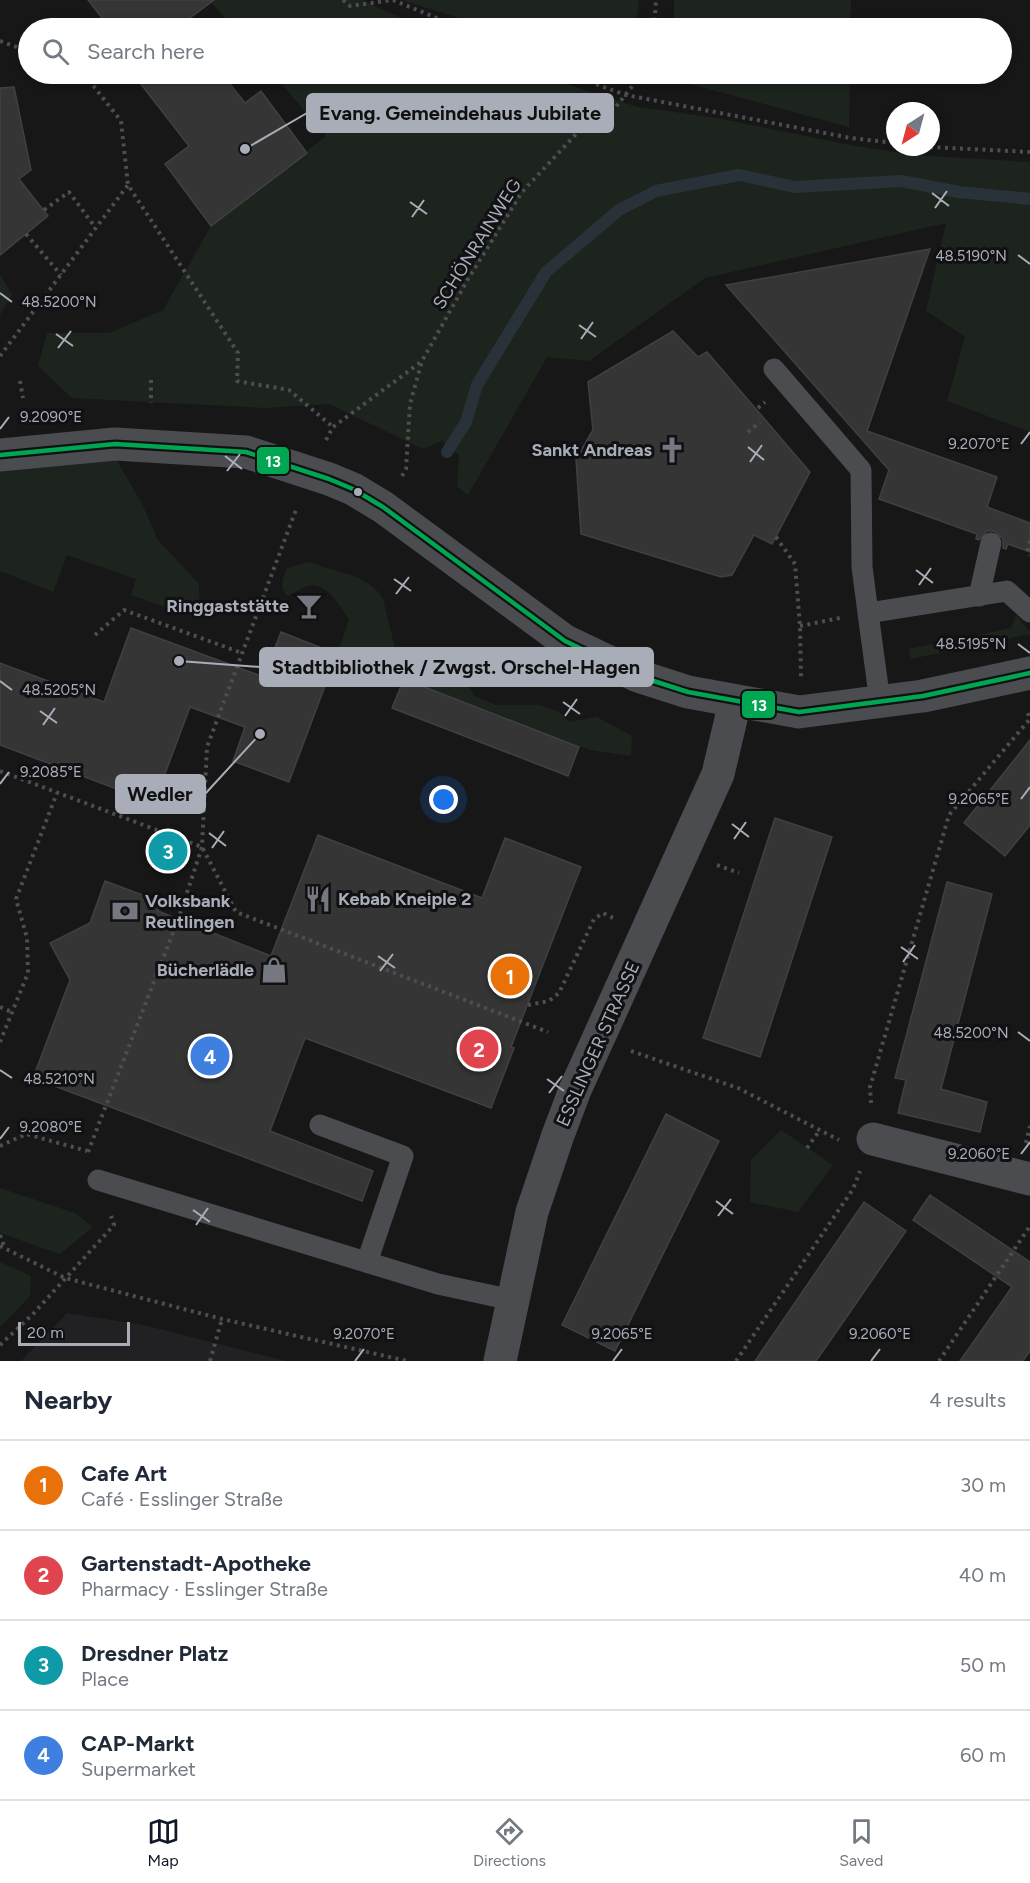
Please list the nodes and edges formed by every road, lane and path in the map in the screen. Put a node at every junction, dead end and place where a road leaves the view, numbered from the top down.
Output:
1 (343, 0) edge
2 (393, 0) edge
3 (656, 0) edge
4 (436, 18) edge
5 (655, 18) edge
6 (0, 41) edge
7 (18, 47) edge
8 (92, 84) edge
9 (596, 84) edge
10 (634, 84) edge
11 (626, 95) junction
12 (886, 143) edge
13 (940, 148) edge
14 (1030, 152) edge
15 (128, 185) junction
16 (44, 210) dead end
17 (95, 227) junction
18 (26, 234) dead end
19 (61, 275) junction
20 (0, 356) edge
21 (422, 361) junction
22 (774, 369) dead end
23 (151, 380) dead end
24 (20, 381) dead end
25 (22, 398) dead end
26 (151, 403) dead end
27 (760, 422) dead end
28 (333, 427) junction
29 (747, 432) dead end
30 (0, 455) edge
31 (304, 488) junction
32 (383, 507) junction
33 (776, 537) dead end
34 (1030, 541) edge
35 (991, 543) dead end
36 (1030, 555) edge
37 (979, 596) junction
38 (1030, 612) edge
39 (868, 613) junction
40 (800, 626) junction
41 (95, 635) dead end
42 (242, 653) junction
43 (1026, 674) edge
44 (802, 685) dead end
45 (735, 702) junction
46 (880, 702) junction
47 (0, 771) edge
48 (57, 793) junction
49 (202, 848) junction
50 (646, 932) junction
51 (528, 1005) dead end
52 (0, 1006) edge
53 (12, 1012) junction
54 (548, 1032) dead end
55 (0, 1042) edge
56 (627, 1051) dead end
57 (320, 1125) dead end
58 (820, 1130) junction
59 (873, 1139) junction
60 (0, 1146) edge
61 (807, 1148) dead end
62 (88, 1151) junction
63 (1030, 1179) edge
64 (98, 1180) junction
65 (1030, 1226) edge
66 (0, 1235) edge
67 (2, 1246) edge
68 (367, 1263) junction
69 (65, 1278) junction
70 (512, 1300) junction
71 (222, 1319) junction
72 (0, 1346) edge
73 (210, 1361) edge
74 (407, 1361) edge
75 (500, 1361) edge
76 (736, 1361) edge
77 (939, 1361) edge

1 - 2 path
2 - 4 path
3 - 5 path
6 - 7 path
8 - 15 path
9 - 11 path
10 - 11 path, SCHÖNRAINWEG
11 - 12 path
11 - 21 path, SCHÖNRAINWEG
13 - 14 path
15 - 17 path
15 - 28 path
16 - 17 path
17 - 19 path
18 - 19 path
19 - 20 path
21 - 28 path, SCHÖNRAINWEG
21 - 32 path, SCHÖNRAINWEG
22 - 39 lane
23 - 26 path
24 - 25 path
27 - 29 path
28 - 31 path, SCHÖNRAINWEG
30 - 31 street
31 - 32 street
31 - 42 path, SCHÖNRAINWEG
32 - 45 street
33 - 40 path
34 - 36 path
35 - 37 lane
37 - 38 lane
37 - 39 lane
39 - 40 path
39 - 46 lane
40 - 44 path
41 - 42 path
42 - 49 path, SCHÖNRAINWEG
43 - 46 street
43 - 59 path
45 - 46 street
45 - 50 street, ESSLINGER STRASSE
47 - 48 path
48 - 49 path
48 - 53 path
49 - 54 path
49 - 62 path, SCHÖNRAINWEG
50 - 51 path
50 - 70 street, ESSLINGER STRASSE
52 - 53 path
53 - 55 path
56 - 58 path
57 - 68 lane
58 - 59 path
58 - 61 path
59 - 63 street
59 - 76 path
60 - 62 path
62 - 64 path
64 - 68 lane
64 - 69 path
65 - 77 path
66 - 67 path
67 - 69 path
68 - 70 lane
69 - 71 path
69 - 72 path
70 - 75 street, ESSLINGER STRASSE
71 - 73 path
71 - 74 path

